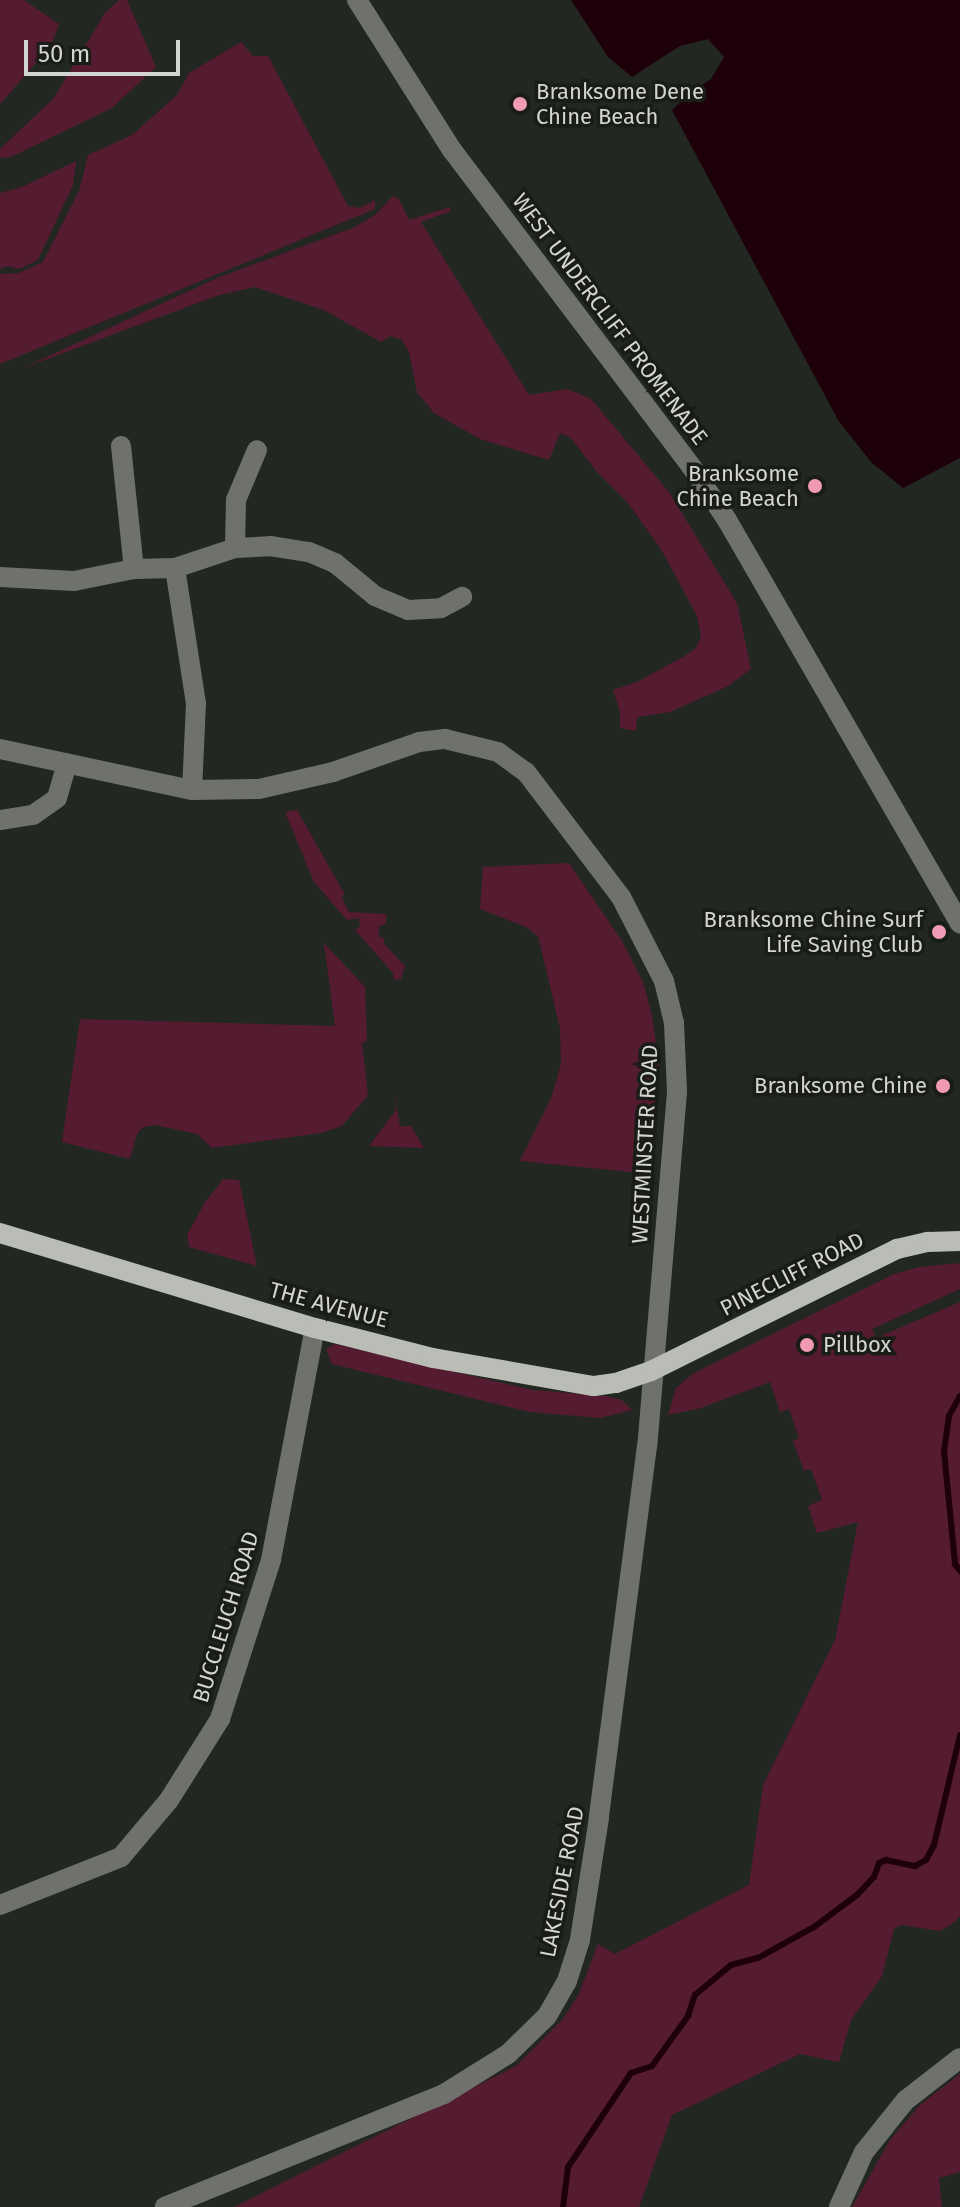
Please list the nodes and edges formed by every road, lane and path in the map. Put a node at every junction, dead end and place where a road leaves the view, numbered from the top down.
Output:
1 (357, 0) edge
2 (121, 446) dead end
3 (257, 450) dead end
4 (235, 548) junction
5 (175, 568) junction
6 (134, 569) junction
7 (0, 577) edge
8 (462, 597) dead end
9 (0, 749) edge
10 (67, 763) junction
11 (192, 790) junction
12 (0, 820) edge
13 (960, 923) edge
14 (0, 1233) edge
15 (960, 1241) edge
16 (315, 1328) junction
17 (651, 1371) junction
18 (0, 1905) edge
19 (960, 2058) edge
20 (165, 2207) edge
21 (839, 2207) edge

1 - 13 street, WEST UNDERCLIFF PROMENADE
2 - 6 street
3 - 4 street
4 - 5 street
4 - 8 street
5 - 6 street
5 - 11 street
6 - 7 street
9 - 10 street, WESTMINSTER ROAD
10 - 11 street, WESTMINSTER ROAD
10 - 12 street
11 - 17 street, WESTMINSTER ROAD
14 - 16 main road, THE AVENUE
15 - 17 main road, PINECLIFF ROAD
16 - 17 main road, THE AVENUE
16 - 18 street, BUCCLEUCH ROAD
17 - 20 street, LAKESIDE ROAD
19 - 21 street

